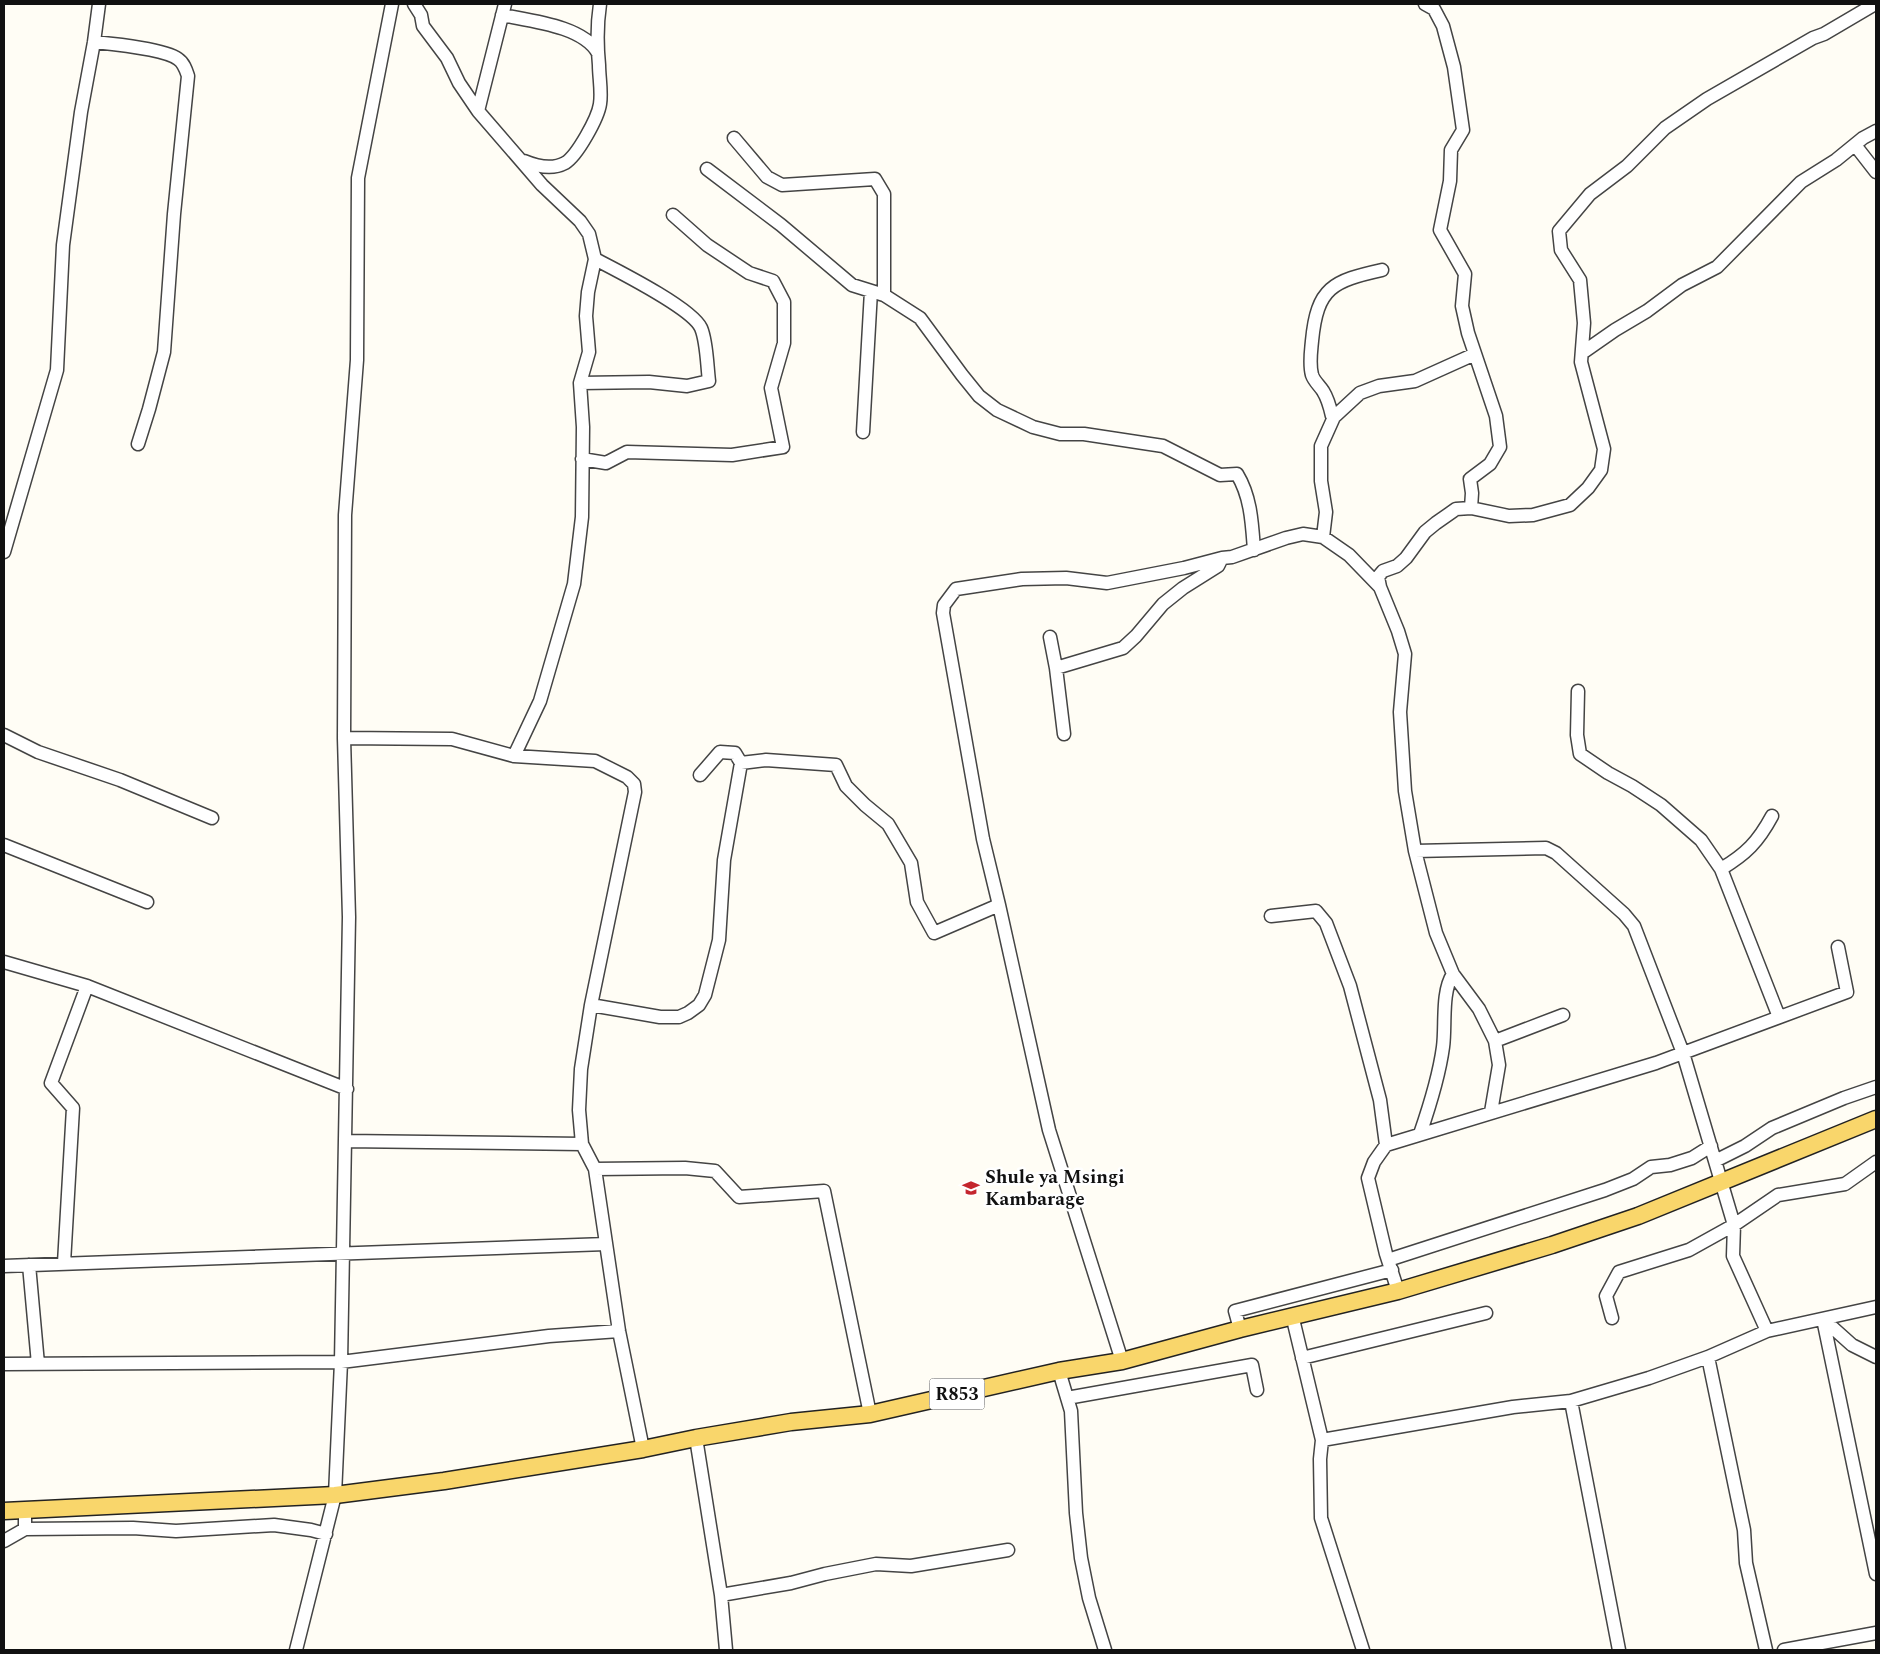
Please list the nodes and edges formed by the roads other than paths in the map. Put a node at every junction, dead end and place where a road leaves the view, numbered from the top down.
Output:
1 (99, 4) edge
2 (392, 4) edge
3 (414, 4) edge
4 (600, 4) edge
5 (1425, 4) edge
6 (1875, 4) edge
7 (503, 9) edge
8 (94, 42) junction
9 (598, 53) junction
10 (478, 112) junction
11 (1876, 131) edge
12 (734, 138) dead end
13 (1855, 144) junction
14 (522, 161) junction
15 (708, 169) dead end
16 (1876, 172) edge
17 (673, 215) dead end
18 (595, 259) junction
19 (1382, 270) dead end
20 (878, 293) junction
21 (1582, 353) junction
22 (1475, 354) junction
23 (580, 382) junction
24 (1334, 417) junction
25 (863, 432) dead end
26 (138, 444) dead end
27 (582, 459) junction
28 (1471, 508) junction
29 (1323, 537) junction
30 (1254, 550) junction
31 (4, 552) edge
32 (1222, 558) junction
33 (1380, 587) junction
34 (1050, 637) dead end
35 (1056, 668) junction
36 (1578, 691) dead end
37 (1064, 734) dead end
38 (4, 735) edge
39 (344, 738) junction
40 (514, 756) junction
41 (741, 763) junction
42 (700, 775) dead end
43 (1772, 816) dead end
44 (212, 818) dead end
45 (4, 845) edge
46 (1415, 851) junction
47 (1721, 869) junction
48 (147, 902) dead end
49 (999, 905) junction
50 (1271, 916) dead end
51 (1838, 947) dead end
52 (4, 962) edge
53 (1453, 974) junction
54 (87, 986) junction
55 (591, 1005) junction
56 (1563, 1015) dead end
57 (1779, 1017) junction
58 (1495, 1041) junction
59 (1683, 1053) junction
60 (1876, 1087) edge
61 (347, 1089) junction
62 (1492, 1112) junction
63 (1876, 1119) edge
64 (1420, 1134) junction
65 (344, 1141) junction
66 (582, 1144) junction
67 (1386, 1145) junction
68 (1711, 1146) junction
69 (1716, 1161) junction
70 (1876, 1162) edge
71 (595, 1169) junction
72 (1721, 1182) junction
73 (1734, 1225) junction
74 (606, 1244) junction
75 (343, 1254) junction
76 (64, 1263) junction
77 (29, 1265) junction
78 (1390, 1265) junction
79 (4, 1266) edge
80 (1398, 1291) junction
81 (1876, 1308) edge
82 (1486, 1313) dead end
83 (1292, 1315) junction
84 (1612, 1318) dead end
85 (1824, 1318) junction
86 (1240, 1329) junction
87 (619, 1331) junction
88 (1767, 1331) junction
89 (1708, 1357) junction
90 (1876, 1357) edge
91 (1302, 1358) junction
92 (1122, 1361) junction
93 (341, 1362) junction
94 (4, 1364) edge
95 (38, 1364) junction
96 (1059, 1371) junction
97 (1258, 1390) dead end
98 (1067, 1398) junction
99 (1571, 1401) junction
100 (870, 1414) junction
101 (696, 1438) junction
102 (1322, 1440) junction
103 (643, 1449) junction
104 (335, 1495) junction
105 (25, 1510) junction
106 (4, 1511) edge
107 (25, 1529) junction
108 (326, 1534) junction
109 (4, 1541) edge
110 (1008, 1550) dead end
111 (1876, 1574) edge
112 (721, 1595) junction
113 (1876, 1633) edge
114 (296, 1650) edge
115 (726, 1650) edge
116 (1105, 1650) edge
117 (1363, 1650) edge
118 (1619, 1650) edge
119 (1766, 1650) edge
120 (1784, 1650) edge

1 - 8 street
2 - 39 street
3 - 10 street
4 - 9 street
5 - 22 street
6 - 21 street
7 - 9 street
7 - 10 street
8 - 26 street
8 - 31 street
9 - 14 street
10 - 14 street
11 - 13 street
12 - 20 street
13 - 16 street
13 - 21 street
14 - 18 street
15 - 20 street
17 - 27 street
18 - 23 street
18 - 23 street
19 - 24 street
20 - 25 street
20 - 30 street
21 - 28 street
22 - 24 street
22 - 28 street
23 - 27 street
24 - 29 street
27 - 40 street
28 - 33 street
29 - 30 street
29 - 33 street
30 - 32 street
32 - 35 street
32 - 49 street
33 - 46 street
34 - 35 street
35 - 37 street
36 - 47 street
38 - 44 street
39 - 40 street
39 - 61 street
40 - 55 street
41 - 42 street
41 - 49 street
41 - 55 street
43 - 47 street
45 - 48 street
46 - 53 street
46 - 59 street
47 - 57 street
49 - 92 street
50 - 67 street
51 - 57 street
52 - 54 street
53 - 58 street
53 - 64 street
54 - 61 street
54 - 76 street
55 - 66 street
56 - 58 street
57 - 59 street
58 - 62 street
59 - 62 street
59 - 68 street
60 - 69 street
61 - 65 street
62 - 64 street
63 - 72 main road, R853
64 - 67 street
65 - 66 street
65 - 75 street
66 - 71 street
67 - 78 street
68 - 69 street
68 - 78 street
69 - 72 street
70 - 73 street
71 - 74 street
71 - 100 street
72 - 73 street
72 - 80 main road, R853
73 - 84 street
73 - 88 street
74 - 75 street
74 - 87 street
75 - 76 street
75 - 93 street
76 - 77 street
77 - 79 street
77 - 95 street
78 - 80 street
78 - 86 street
80 - 83 main road, R853
81 - 85 street
82 - 91 street
83 - 86 main road, R853
83 - 91 street
85 - 88 street
85 - 90 street
85 - 111 street
86 - 92 main road, R853
87 - 93 street
87 - 103 street
88 - 89 street
89 - 99 street
89 - 119 street
91 - 102 street
92 - 96 main road, R853
93 - 95 street
93 - 104 street
94 - 95 street
96 - 98 street
96 - 100 main road, R853
97 - 98 street
98 - 116 street
99 - 102 street
99 - 118 street
100 - 101 main road, R853
101 - 103 main road, R853
101 - 112 street
102 - 117 street
103 - 104 main road, R853
104 - 105 main road, R853
104 - 108 street
105 - 106 main road, R853
105 - 107 street
107 - 108 street
107 - 109 street
108 - 114 street
110 - 112 street
112 - 115 street
113 - 120 street

